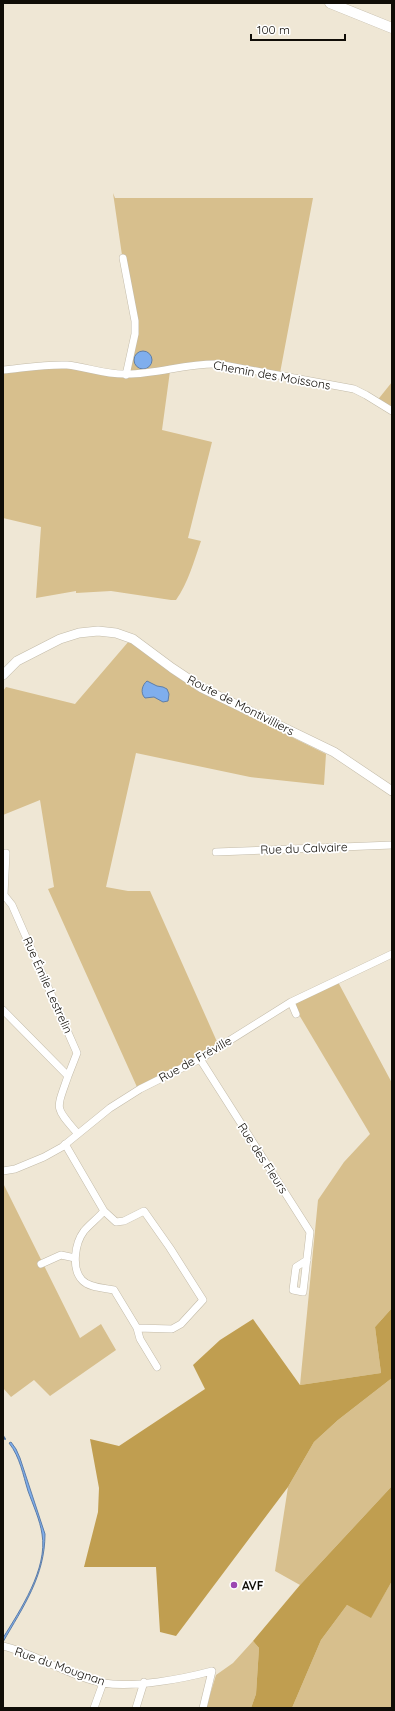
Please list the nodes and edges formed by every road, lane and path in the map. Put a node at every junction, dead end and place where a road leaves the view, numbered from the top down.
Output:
1 (330, 3) edge
2 (392, 28) edge
3 (124, 258) dead end
4 (3, 370) edge
5 (126, 374) junction
6 (392, 411) edge
7 (3, 675) edge
8 (392, 791) edge
9 (392, 845) edge
10 (216, 852) dead end
11 (6, 853) dead end
12 (4, 896) edge
13 (392, 954) edge
14 (291, 1002) junction
15 (3, 1010) edge
16 (296, 1014) dead end
17 (200, 1059) junction
18 (68, 1076) junction
19 (78, 1134) junction
20 (65, 1144) junction
21 (3, 1171) edge
22 (104, 1211) junction
23 (75, 1258) junction
24 (307, 1260) dead end
25 (41, 1264) dead end
26 (137, 1328) junction
27 (157, 1367) dead end
28 (4, 1646) edge
29 (144, 1682) junction
30 (103, 1683) junction
31 (94, 1708) edge
32 (136, 1708) edge
33 (203, 1708) edge

1 - 2 main road
3 - 5 street
4 - 5 street, Chemin des Moissons
5 - 6 street, Chemin des Moissons
7 - 8 street, Route de Montivilliers
9 - 10 street, Rue du Calvaire
11 - 12 street
12 - 18 street, Rue Émile Lestrelin
13 - 14 street, Rue de Fréville
14 - 16 street
14 - 17 street, Rue de Fréville
15 - 18 street
17 - 19 street, Rue de Fréville
17 - 24 street, Rue des Fleurs
18 - 19 street, Rue Émile Lestrelin
19 - 20 street, Rue de Fréville
20 - 21 street, Rue de Fréville
20 - 22 street
22 - 23 street
22 - 26 street
23 - 25 street
23 - 26 street
26 - 27 street
28 - 30 street, Rue du Mougnan
29 - 30 street, Rue du Mougnan
29 - 32 street
29 - 33 street, Rue du Mougnan
30 - 31 street

